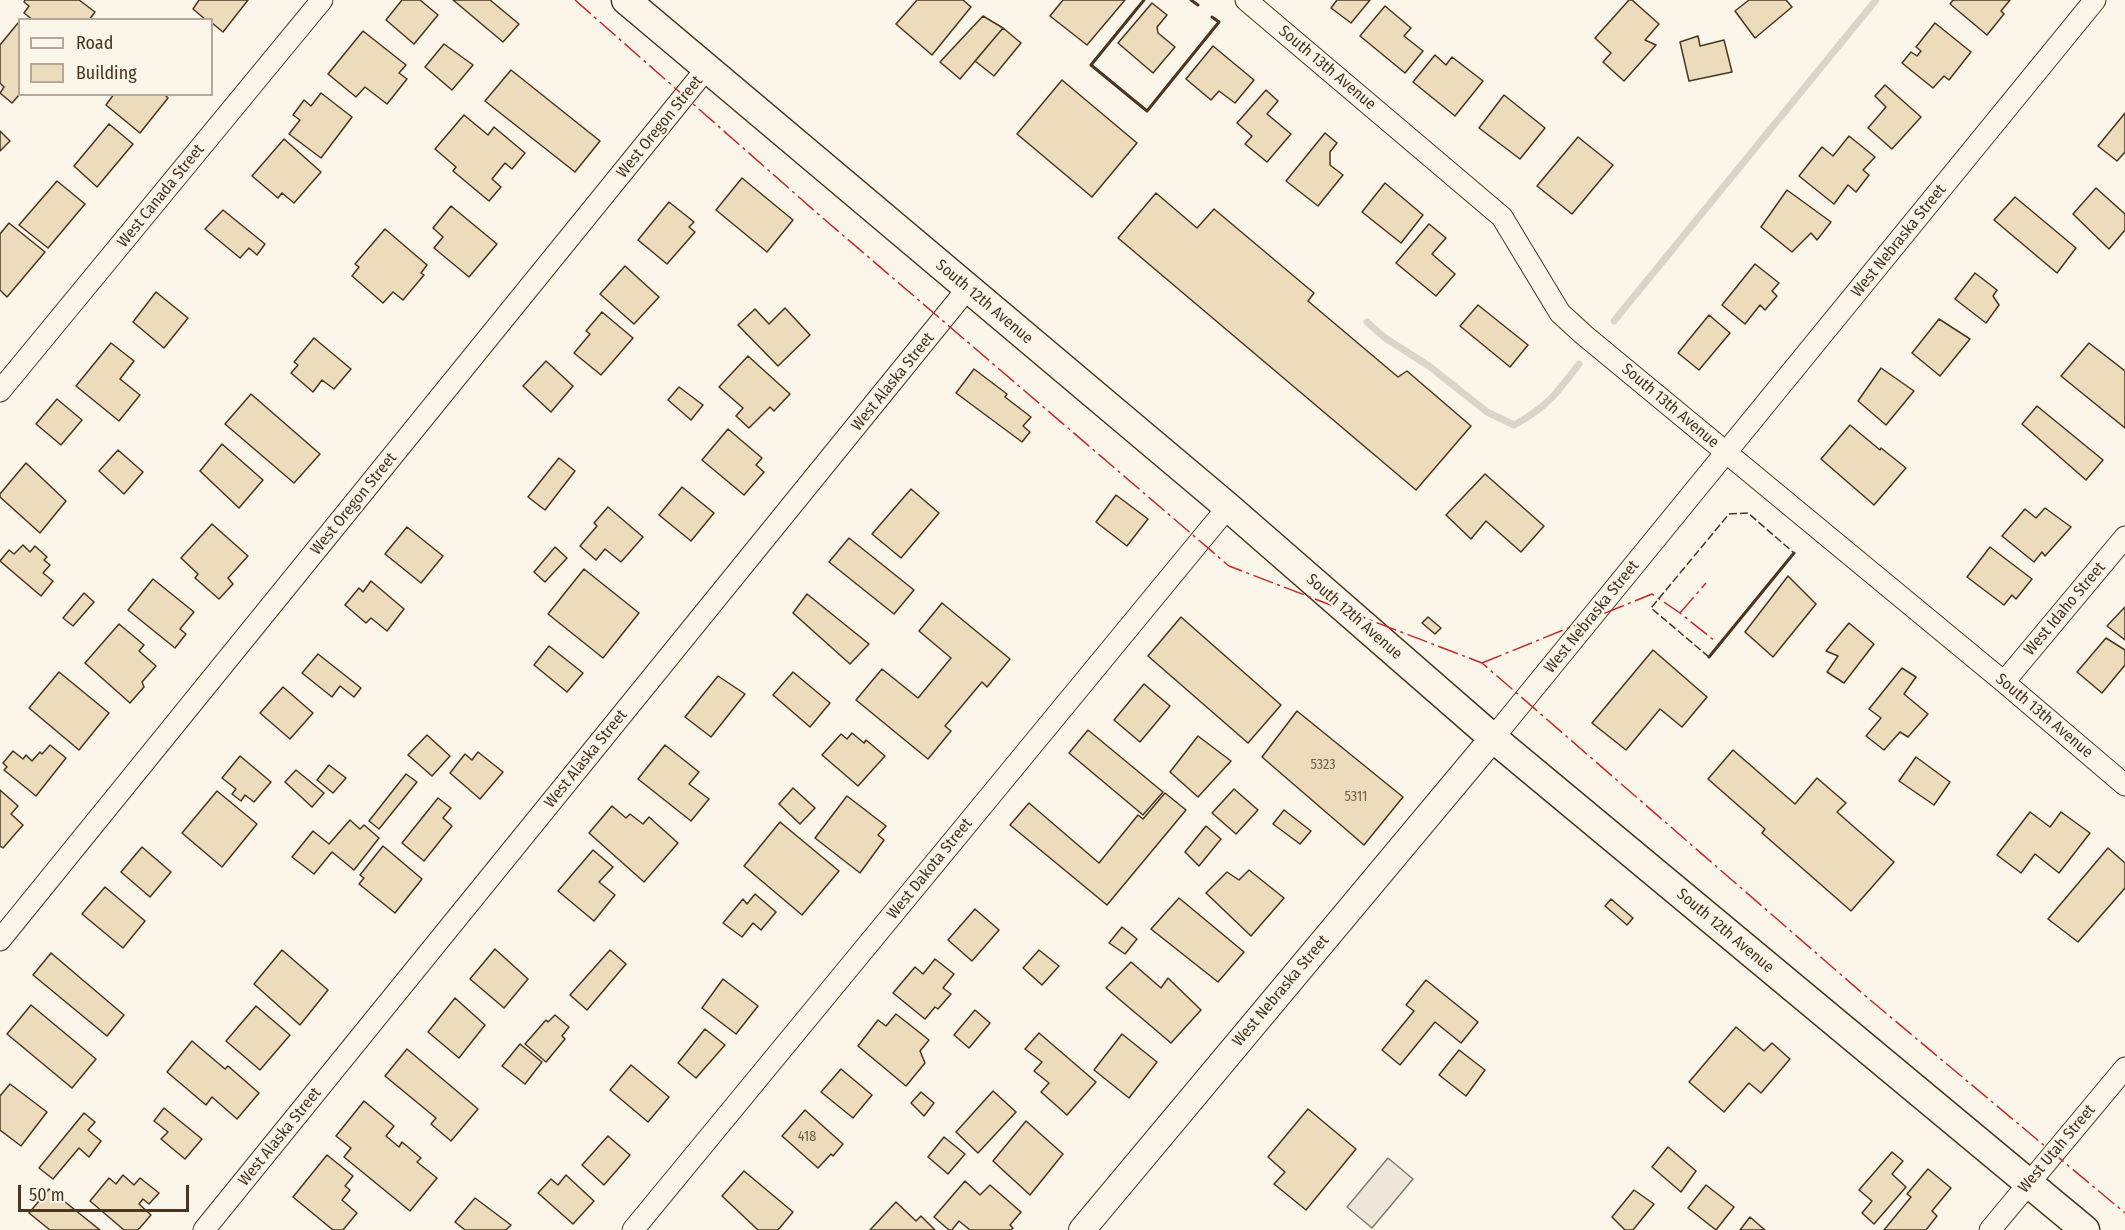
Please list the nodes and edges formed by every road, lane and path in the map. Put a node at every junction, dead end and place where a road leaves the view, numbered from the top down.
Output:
1 (322, 0) edge
2 (626, 0) edge
3 (1246, 0) edge
4 (2096, 0) edge
5 (707, 68) junction
6 (968, 288) junction
7 (0, 391) edge
8 (1726, 452) junction
9 (1228, 507) junction
10 (2125, 537) edge
11 (2004, 682) junction
12 (1493, 738) junction
13 (2125, 785) edge
14 (0, 940) edge
15 (2125, 1068) edge
16 (2029, 1183) junction
17 (204, 1230) edge
18 (633, 1230) edge
19 (1082, 1230) edge
20 (1990, 1230) edge
21 (2085, 1230) edge

1 - 7 street, West Canada Street
2 - 5 main road, South 12th Avenue
3 - 8 street, South 13th Avenue
4 - 8 street, West Nebraska Street
5 - 6 main road, South 12th Avenue
5 - 14 street, West Oregon Street
6 - 9 main road, South 12th Avenue
6 - 17 street, West Alaska Street
8 - 11 street, South 13th Avenue
8 - 12 street, West Nebraska Street
9 - 12 main road, South 12th Avenue
9 - 18 street, West Dakota Street
10 - 11 street, West Idaho Street
11 - 13 street, South 13th Avenue
12 - 16 main road, South 12th Avenue
12 - 19 street, West Nebraska Street
15 - 16 street, West Utah Street
16 - 20 street, West Utah Street
16 - 21 main road, South 12th Avenue

